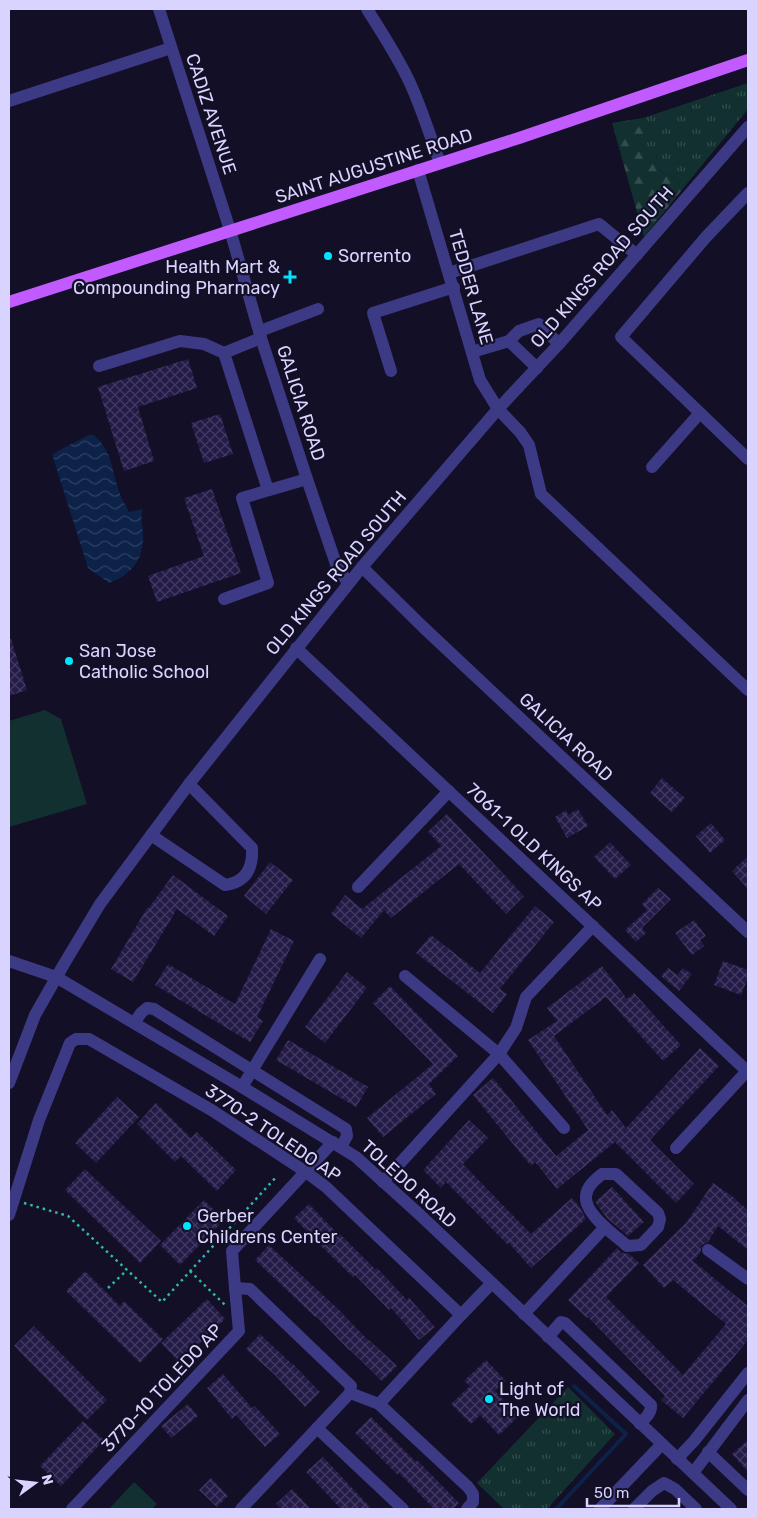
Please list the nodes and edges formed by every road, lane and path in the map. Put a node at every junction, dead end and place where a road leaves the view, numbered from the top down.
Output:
1 (159, 9) edge
2 (367, 9) edge
3 (171, 48) junction
4 (748, 60) edge
5 (9, 101) edge
6 (748, 127) edge
7 (440, 163) junction
8 (418, 170) junction
9 (748, 193) edge
10 (230, 230) junction
11 (637, 255) junction
12 (450, 273) junction
13 (454, 287) junction
14 (9, 302) edge
15 (318, 309) dead end
16 (260, 334) junction
17 (510, 341) junction
18 (559, 344) junction
19 (472, 352) junction
20 (224, 353) junction
21 (99, 366) dead end
22 (537, 368) junction
23 (391, 370) dead end
24 (498, 409) junction
25 (700, 413) junction
26 (748, 459) edge
27 (652, 467) dead end
28 (307, 478) junction
29 (268, 490) junction
30 (362, 567) junction
31 (348, 583) junction
32 (224, 598) dead end
33 (296, 648) junction
34 (748, 690) edge
35 (189, 784) junction
36 (449, 791) junction
37 (150, 835) junction
38 (358, 887) dead end
39 (593, 926) junction
40 (748, 932) edge
41 (320, 960) dead end
42 (9, 961) edge
43 (405, 976) dead end
44 (56, 977) junction
45 (135, 1022) junction
46 (499, 1054) junction
47 (251, 1071) junction
48 (748, 1071) edge
49 (9, 1083) edge
50 (242, 1087) junction
51 (564, 1128) dead end
52 (337, 1145) junction
53 (676, 1148) dead end
54 (306, 1172) junction
55 (277, 1176) dead end
56 (383, 1182) junction
57 (13, 1200) junction
58 (9, 1215) edge
59 (605, 1227) junction
60 (708, 1250) dead end
61 (127, 1270) junction
62 (190, 1271) junction
63 (748, 1279) edge
64 (491, 1284) junction
65 (108, 1288) dead end
66 (235, 1288) junction
67 (229, 1309) dead end
68 (524, 1314) junction
69 (461, 1315) junction
70 (548, 1337) junction
71 (748, 1373) edge
72 (350, 1394) junction
73 (748, 1400) edge
74 (378, 1404) junction
75 (640, 1424) junction
76 (317, 1428) junction
77 (662, 1444) junction
78 (708, 1452) junction
79 (677, 1459) junction
80 (693, 1473) junction
81 (748, 1490) edge
82 (244, 1508) edge
83 (72, 1509) edge
84 (403, 1509) edge
85 (468, 1509) edge
86 (600, 1509) edge
87 (634, 1509) edge
88 (696, 1509) edge
89 (731, 1509) edge

1 - 3 street, CADIZ AVENUE
2 - 7 street
3 - 5 street
3 - 10 street, CADIZ AVENUE
4 - 7 main road, SAINT AUGUSTINE ROAD
6 - 11 street, OLD KINGS ROAD SOUTH
7 - 8 main road, SAINT AUGUSTINE ROAD
8 - 10 main road, SAINT AUGUSTINE ROAD
8 - 12 street, TEDDER LANE
9 - 25 street
10 - 14 main road, SAINT AUGUSTINE ROAD
10 - 16 street, GALICIA ROAD
11 - 12 street
11 - 18 street, OLD KINGS ROAD SOUTH
12 - 13 street, TEDDER LANE
13 - 19 street, TEDDER LANE
13 - 23 street
15 - 16 street
16 - 20 street
16 - 28 street, GALICIA ROAD
17 - 18 street
17 - 19 street
17 - 22 street
18 - 22 street, OLD KINGS ROAD SOUTH
19 - 24 street, TEDDER LANE
20 - 21 street
20 - 29 street
22 - 24 street, OLD KINGS ROAD SOUTH
24 - 30 street, OLD KINGS ROAD SOUTH
24 - 34 street, TEDDER LANE
25 - 26 street
25 - 27 street
28 - 29 street
28 - 31 street, GALICIA ROAD
29 - 32 street
30 - 31 street, OLD KINGS ROAD SOUTH
30 - 40 street, GALICIA ROAD
31 - 33 street, OLD KINGS ROAD SOUTH
33 - 35 street, OLD KINGS ROAD SOUTH
33 - 36 street, 7061-1 OLD KINGS AP
35 - 37 street, OLD KINGS ROAD SOUTH
35 - 37 street
36 - 38 street
36 - 39 street, 7061-1 OLD KINGS AP
37 - 44 street, OLD KINGS ROAD SOUTH
39 - 46 street
39 - 48 street, 7061-1 OLD KINGS AP
41 - 47 street
42 - 44 street, TOLEDO ROAD
43 - 46 street
44 - 45 street, TOLEDO ROAD
44 - 49 street, OLD KINGS ROAD SOUTH
45 - 47 street
45 - 50 street, TOLEDO ROAD
46 - 51 street
46 - 56 street
47 - 50 street
47 - 52 street
48 - 53 street
50 - 52 street, TOLEDO ROAD
52 - 54 street, 3770-10 TOLEDO AP
52 - 56 street, TOLEDO ROAD
54 - 57 street, 3770-2 TOLEDO AP
54 - 66 street, 3770-10 TOLEDO AP
54 - 69 street, 3770-2 TOLEDO AP
55 - 62 path
56 - 64 street, TOLEDO ROAD
57 - 58 street, 3770-2 TOLEDO AP
57 - 61 path
59 - 59 street
59 - 68 street
60 - 63 street
61 - 62 path
61 - 65 path
62 - 67 path
64 - 68 street, TOLEDO ROAD
64 - 69 street
66 - 72 street
66 - 83 street, 3770-10 TOLEDO AP
68 - 70 street, TOLEDO ROAD
69 - 74 street
70 - 75 street, TOLEDO ROAD
70 - 75 street
71 - 79 street
72 - 74 street
72 - 76 street
73 - 78 street
74 - 85 street
75 - 77 street, TOLEDO ROAD
76 - 82 street
76 - 84 street
77 - 79 street, TOLEDO ROAD
77 - 86 street
78 - 80 street
78 - 81 street
79 - 80 street, TOLEDO ROAD
80 - 89 street, TOLEDO ROAD
87 - 88 street

